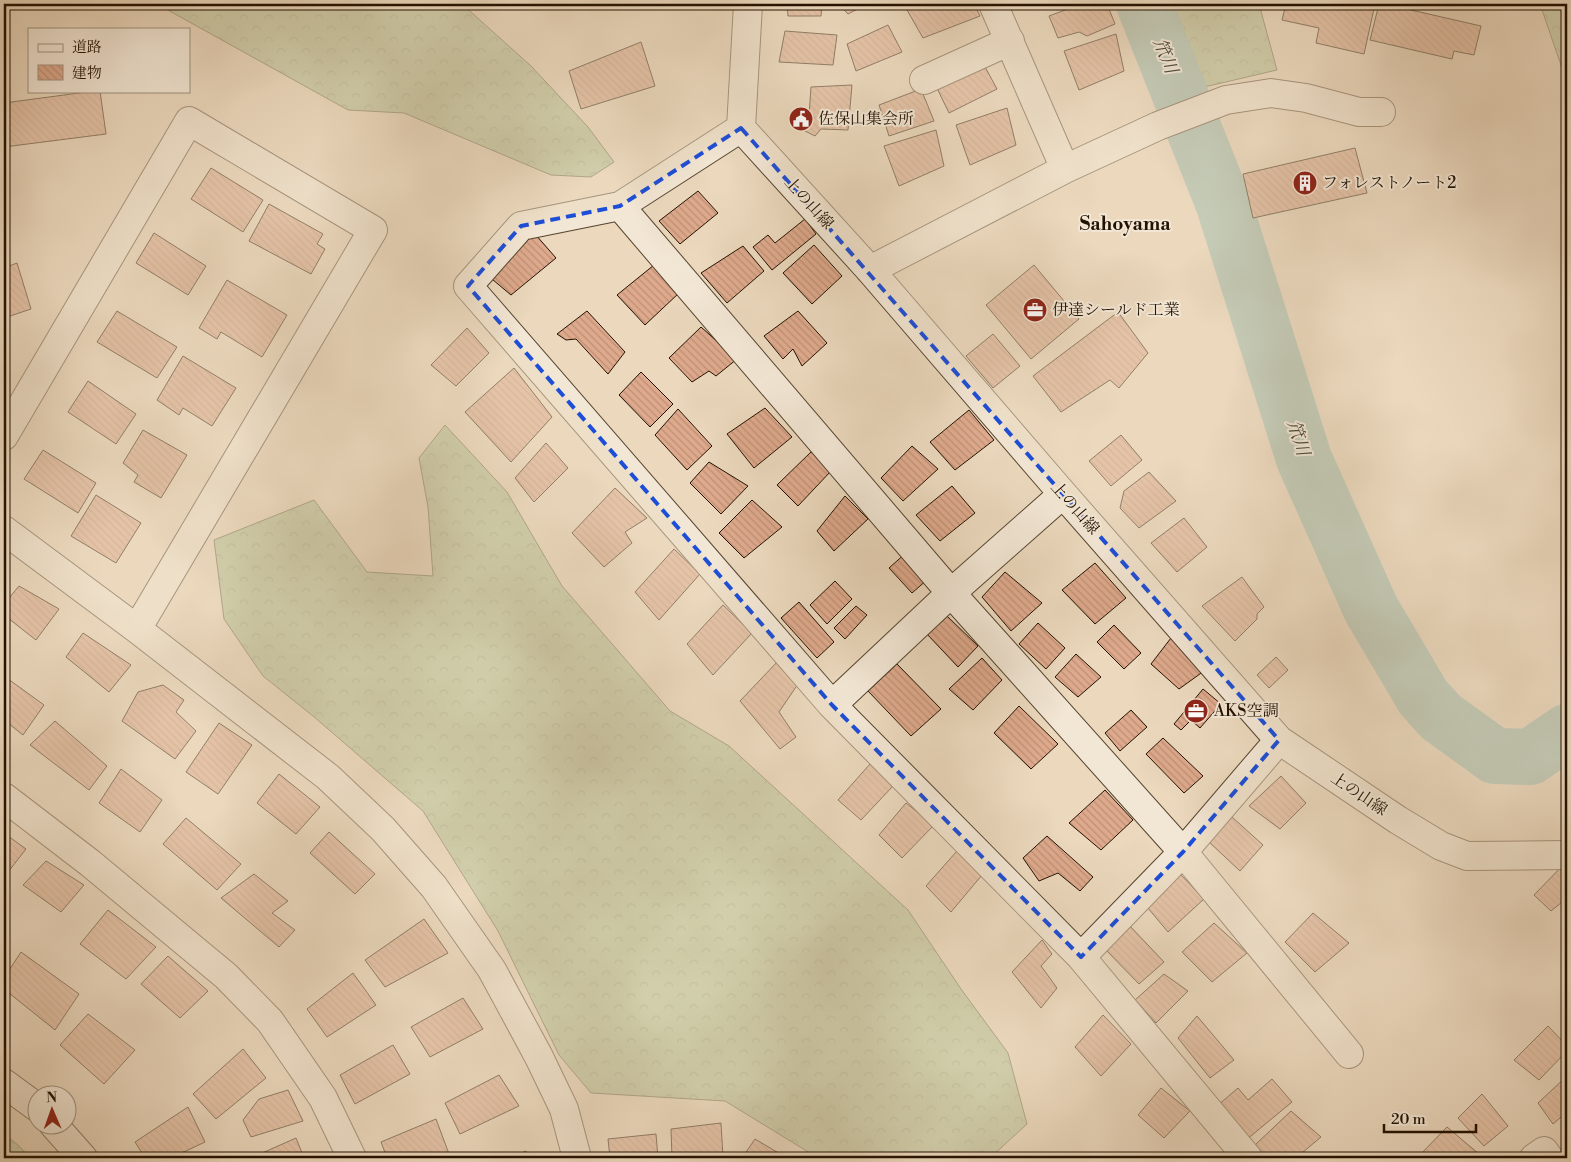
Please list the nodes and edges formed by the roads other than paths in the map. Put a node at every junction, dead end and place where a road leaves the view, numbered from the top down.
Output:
1 (748, 4) edge
2 (993, 4) edge
3 (1010, 41) junction
4 (924, 80) dead end
5 (1381, 112) dead end
6 (741, 128) junction
7 (1065, 169) junction
8 (620, 206) junction
9 (870, 270) junction
10 (4, 436) edge
11 (1063, 494) junction
12 (4, 530) edge
13 (951, 593) junction
14 (137, 629) junction
15 (832, 705) junction
16 (1279, 740) junction
17 (4, 797) edge
18 (1183, 852) junction
19 (1567, 854) edge
20 (1081, 957) junction
21 (1349, 1054) dead end
22 (4, 1083) edge
23 (28, 1101) edge
24 (62, 1134) edge
25 (83, 1158) edge
26 (352, 1158) edge
27 (576, 1158) edge
28 (1248, 1158) edge
29 (1534, 1158) edge
30 (1549, 1158) edge

1 - 6 street
2 - 3 street
3 - 4 street
3 - 7 street
5 - 7 street
6 - 8 street
6 - 9 street, 上の山線
7 - 9 street
8 - 13 street
8 - 15 street
9 - 11 street, 上の山線
10 - 14 street
11 - 13 street
11 - 16 street, 上の山線
12 - 14 street
13 - 15 street
13 - 18 street
14 - 27 street
15 - 20 street
16 - 18 street
16 - 19 street, 上の山線
17 - 26 street
18 - 20 street
18 - 21 street
20 - 28 street
22 - 23 street
24 - 25 street
29 - 30 street

